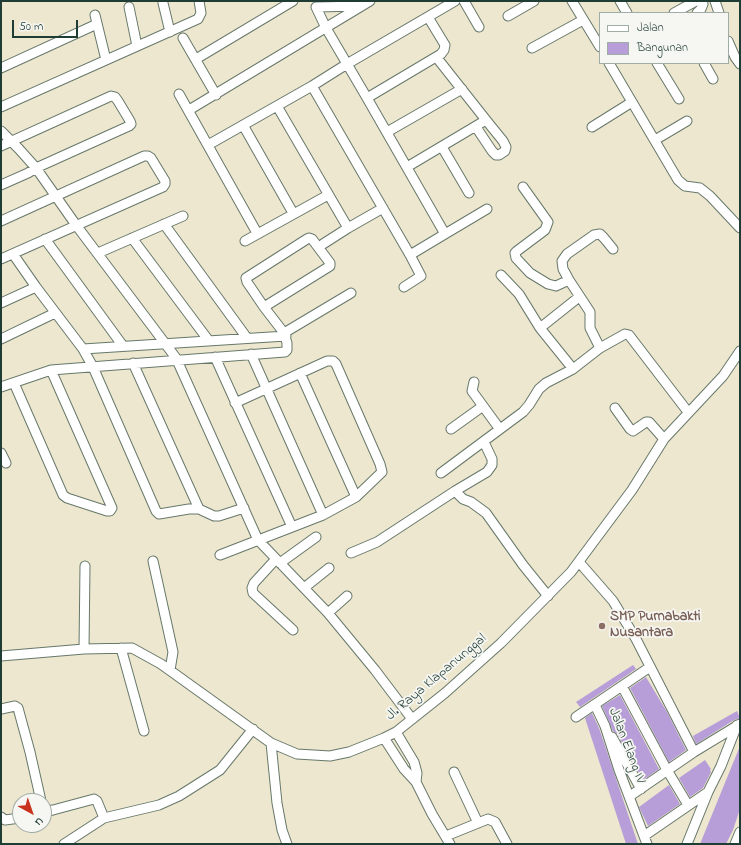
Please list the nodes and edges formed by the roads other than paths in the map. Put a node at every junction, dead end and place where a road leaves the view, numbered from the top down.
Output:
1 (199, 1) edge
2 (294, 1) edge
3 (370, 1) edge
4 (455, 1) edge
5 (464, 1) edge
6 (534, 1) edge
7 (572, 1) edge
8 (620, 1) edge
9 (696, 1) edge
10 (702, 1) edge
11 (715, 1) edge
12 (163, 3) dead end
13 (314, 4) edge
14 (361, 6) junction
15 (129, 7) dead end
16 (626, 12) edge
17 (676, 12) edge
18 (697, 12) edge
19 (719, 12) edge
20 (508, 16) dead end
21 (428, 17) junction
22 (583, 20) junction
23 (479, 27) dead end
24 (326, 28) junction
25 (170, 32) junction
26 (183, 38) dead end
27 (729, 43) edge
28 (599, 45) edge
29 (137, 46) junction
30 (532, 48) dead end
31 (437, 58) junction
32 (196, 59) junction
33 (106, 60) junction
34 (347, 64) junction
35 (612, 64) edge
36 (658, 64) edge
37 (705, 64) edge
38 (740, 64) edge
39 (1, 68) edge
40 (713, 79) dead end
41 (312, 86) junction
42 (462, 89) junction
43 (179, 94) dead end
44 (216, 95) junction
45 (368, 98) junction
46 (679, 99) dead end
47 (632, 102) junction
48 (277, 106) junction
49 (1, 108) edge
50 (189, 110) junction
51 (486, 120) junction
52 (687, 121) dead end
53 (243, 125) junction
54 (476, 126) junction
55 (592, 127) dead end
56 (1, 131) edge
57 (387, 132) junction
58 (655, 140) junction
59 (11, 141) junction
60 (208, 145) junction
61 (1, 146) edge
62 (442, 147) junction
63 (407, 167) junction
64 (36, 168) junction
65 (1, 185) edge
66 (523, 187) dead end
67 (469, 192) dead end
68 (328, 195) junction
69 (56, 196) junction
70 (383, 208) junction
71 (487, 209) dead end
72 (293, 213) junction
73 (183, 216) dead end
74 (1, 221) edge
75 (164, 224) junction
76 (76, 225) junction
77 (348, 228) junction
78 (740, 228) edge
79 (257, 233) junction
80 (445, 234) junction
81 (132, 238) junction
82 (45, 239) junction
83 (245, 241) dead end
84 (323, 244) dead end
85 (613, 249) dead end
86 (98, 253) junction
87 (12, 254) junction
88 (410, 255) junction
89 (1, 259) edge
90 (501, 276) dead end
91 (569, 280) junction
92 (36, 287) junction
93 (404, 287) dead end
94 (352, 293) dead end
95 (579, 297) junction
96 (1, 303) edge
97 (264, 307) junction
98 (55, 313) junction
99 (540, 328) junction
100 (285, 335) junction
101 (247, 338) junction
102 (1, 339) edge
103 (209, 341) junction
104 (123, 346) junction
105 (167, 346) junction
106 (600, 348) junction
107 (83, 349) junction
108 (251, 354) junction
109 (215, 357) junction
110 (739, 357) edge
111 (176, 360) junction
112 (133, 363) junction
113 (93, 367) junction
114 (573, 369) junction
115 (51, 370) junction
116 (300, 373) junction
117 (474, 382) dead end
118 (14, 383) junction
119 (1, 387) edge
120 (267, 388) junction
121 (235, 402) junction
122 (483, 406) junction
123 (615, 408) dead end
124 (688, 412) junction
125 (499, 428) junction
126 (451, 429) dead end
127 (664, 439) junction
128 (484, 442) junction
129 (1, 453) edge
130 (6, 463) dead end
131 (441, 473) dead end
132 (455, 491) junction
133 (356, 497) junction
134 (244, 508) junction
135 (199, 510) junction
136 (323, 515) junction
137 (292, 527) junction
138 (316, 537) dead end
139 (258, 540) junction
140 (351, 553) dead end
141 (220, 555) dead end
142 (153, 561) dead end
143 (278, 561) junction
144 (579, 562) junction
145 (85, 566) dead end
146 (329, 568) dead end
147 (304, 588) junction
148 (347, 596) dead end
149 (548, 596) junction
150 (328, 613) junction
151 (293, 630) dead end
152 (120, 648) junction
153 (84, 649) junction
154 (1, 656) edge
155 (650, 667) junction
156 (170, 670) junction
157 (622, 686) junction
158 (595, 705) junction
159 (1, 710) edge
160 (576, 717) dead end
161 (412, 719) junction
162 (739, 724) edge
163 (605, 726) junction
164 (253, 729) junction
165 (144, 731) dead end
166 (396, 732) junction
167 (384, 738) junction
168 (271, 743) junction
169 (694, 752) junction
170 (668, 770) junction
171 (454, 772) dead end
172 (416, 782) junction
173 (641, 788) junction
174 (708, 792) junction
175 (39, 793) edge
176 (630, 796) junction
177 (688, 805) junction
178 (52, 810) edge
179 (1, 817) edge
180 (104, 818) junction
181 (12, 819) edge
182 (478, 823) junction
183 (740, 832) edge
184 (446, 836) junction
185 (646, 840) edge
186 (64, 844) edge
187 (287, 844) edge
188 (450, 844) edge
189 (507, 844) edge
190 (687, 844) edge
191 (735, 844) edge

1 - 25 street
2 - 32 street
3 - 14 street
4 - 21 street
5 - 23 street
6 - 20 street
7 - 22 street
8 - 16 street
9 - 17 street
10 - 18 street
11 - 19 street
12 - 25 street
13 - 14 street
13 - 24 street
14 - 24 street
15 - 29 street
21 - 31 street
21 - 34 street
22 - 28 street
22 - 30 street
24 - 34 street
24 - 44 street
25 - 29 street
26 - 32 street
27 - 38 street
29 - 33 street
31 - 42 street
31 - 45 street
32 - 44 street
33 - 39 street
33 - 49 street
34 - 41 street
34 - 45 street
35 - 47 street
36 - 46 street
37 - 40 street
41 - 48 street
41 - 70 street
42 - 51 street
42 - 57 street
43 - 50 street
44 - 50 street
45 - 57 street
47 - 55 street
47 - 58 street
48 - 53 street
48 - 68 street
50 - 60 street
51 - 54 street
51 - 54 street
52 - 58 street
53 - 60 street
53 - 72 street
54 - 62 street
56 - 59 street
57 - 63 street
58 - 78 street
59 - 61 street
59 - 64 street
59 - 64 street
60 - 79 street
62 - 63 street
62 - 67 street
63 - 80 street
64 - 65 street
64 - 69 street
66 - 91 street
68 - 72 street
68 - 77 street
69 - 74 street
69 - 76 street
69 - 76 street
70 - 77 street
70 - 88 street
71 - 80 street
72 - 79 street
73 - 75 street
75 - 81 street
75 - 101 street
76 - 82 street
76 - 86 street
77 - 84 street
79 - 83 street
80 - 88 street
81 - 86 street
81 - 103 street
82 - 87 street
82 - 104 street
85 - 91 street
86 - 105 street
87 - 89 street
87 - 92 street
88 - 93 street
90 - 99 street
91 - 95 street
92 - 96 street
92 - 98 street
94 - 100 street
95 - 99 street
95 - 106 street
97 - 97 street
97 - 100 street
98 - 102 street
98 - 107 street
99 - 114 street
100 - 101 street
100 - 108 street
101 - 103 street
103 - 105 street
104 - 105 street
104 - 107 street
105 - 111 street
106 - 114 street
106 - 124 street
107 - 113 street
108 - 109 street
108 - 120 street
109 - 111 street
109 - 121 street
110 - 124 street, Jl. Raya Klapanunggal
111 - 112 street
111 - 134 street
112 - 113 street
112 - 135 street
113 - 115 street
113 - 135 street
114 - 125 street
115 - 118 street
115 - 118 street
116 - 120 street
116 - 133 street
116 - 133 street
117 - 122 street
118 - 119 street
120 - 121 street
120 - 136 street
121 - 137 street
122 - 125 street
122 - 126 street
123 - 127 street
124 - 127 street, Jl. Raya Klapanunggal
125 - 128 street
127 - 144 street, Jl. Raya Klapanunggal
128 - 131 street
128 - 132 street
129 - 130 street
132 - 140 street
132 - 149 street
133 - 136 street
134 - 135 street
134 - 139 street
136 - 137 street
137 - 139 street
138 - 143 street
139 - 141 street
139 - 143 street
142 - 156 street
143 - 147 street
143 - 151 street
144 - 149 street, Jl. Raya Klapanunggal
144 - 155 street
145 - 153 street
146 - 147 street
147 - 150 street
148 - 150 street
149 - 161 street, Jl. Raya Klapanunggal
150 - 161 street
152 - 153 street, Jl. Raya Klapanunggal
152 - 156 street, Jl. Raya Klapanunggal
152 - 165 street
153 - 154 street, Jl. Raya Klapanunggal
155 - 157 street
155 - 169 street
156 - 164 street, Jl. Raya Klapanunggal
157 - 158 street
157 - 170 street
158 - 160 street
158 - 163 street, Jalan Elang IV
159 - 175 street
161 - 166 street, Jl. Raya Klapanunggal
162 - 169 street
162 - 174 street
163 - 173 street
163 - 176 street, Jalan Elang IV
164 - 168 street, Jl. Raya Klapanunggal
164 - 180 street
166 - 167 street, Jl. Raya Klapanunggal
166 - 172 street
167 - 168 street, Jl. Raya Klapanunggal
167 - 172 street
168 - 187 street
169 - 170 street
170 - 173 street
170 - 177 street
171 - 182 street
172 - 184 street
173 - 176 street
174 - 177 street
174 - 190 street
176 - 185 street, Jalan Elang IV
177 - 185 street
178 - 180 street
179 - 181 street
180 - 186 street
182 - 184 street
182 - 189 street
183 - 191 street
184 - 188 street

